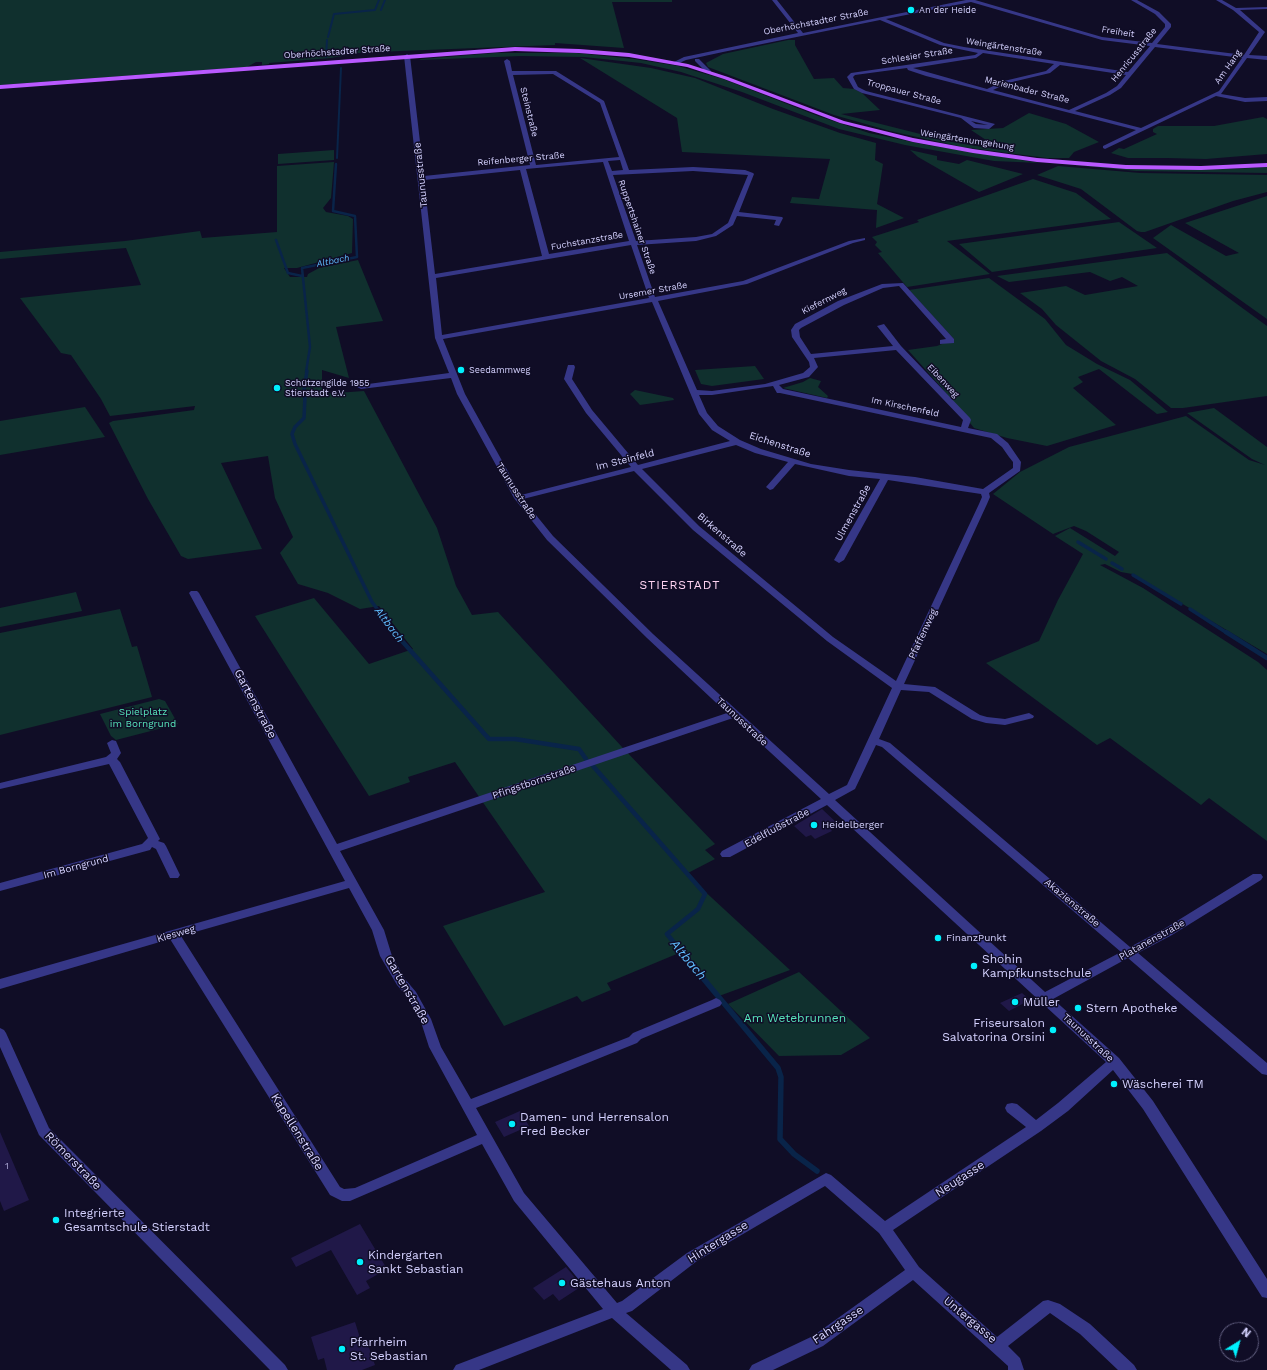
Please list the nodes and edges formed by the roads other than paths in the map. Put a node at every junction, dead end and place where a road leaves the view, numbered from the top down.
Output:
1 (774, 0) edge
2 (971, 0) edge
3 (1133, 0) edge
4 (1218, 0) edge
5 (1267, 8) edge
6 (1236, 9) junction
7 (880, 18) junction
8 (801, 34) junction
9 (1153, 45) junction
10 (982, 52) junction
11 (710, 53) junction
12 (407, 56) junction
13 (1246, 56) junction
14 (1267, 58) edge
15 (697, 60) junction
16 (507, 61) dead end
17 (675, 63) junction
18 (1059, 63) junction
19 (910, 67) junction
20 (709, 72) junction
21 (510, 74) junction
22 (853, 74) joint
23 (1130, 74) junction
24 (0, 87) edge
25 (990, 90) junction
26 (1218, 95) junction
27 (1267, 99) edge
28 (1071, 111) junction
29 (964, 117) dead end
30 (1142, 130) junction
31 (1105, 146) dead end
32 (623, 158) junction
33 (605, 160) junction
34 (1267, 165) edge
35 (533, 167) junction
36 (524, 168) junction
37 (627, 172) junction
38 (609, 173) junction
39 (422, 178) junction
40 (735, 214) junction
41 (777, 225) dead end
42 (863, 239) dead end
43 (633, 243) junction
44 (546, 257) junction
45 (431, 277) junction
46 (653, 300) junction
47 (881, 326) dead end
48 (439, 338) junction
49 (943, 342) dead end
50 (898, 348) junction
51 (810, 356) junction
52 (571, 367) dead end
53 (453, 375) junction
54 (774, 383) junction
55 (361, 387) dead end
56 (694, 392) junction
57 (964, 430) junction
58 (737, 442) junction
59 (793, 462) junction
60 (638, 469) junction
61 (885, 476) junction
62 (770, 487) dead end
63 (985, 492) junction
64 (518, 498) junction
65 (839, 560) dead end
66 (194, 593) dead end
67 (898, 687) junction
68 (733, 714) junction
69 (1029, 716) dead end
70 (873, 740) junction
71 (112, 743) dead end
72 (110, 760) junction
73 (0, 786) edge
74 (827, 801) junction
75 (151, 843) junction
76 (334, 849) junction
77 (726, 854) dead end
78 (174, 875) dead end
79 (1257, 877) dead end
80 (351, 883) junction
81 (0, 887) edge
82 (173, 934) junction
83 (1130, 952) junction
84 (0, 984) edge
85 (1044, 998) junction
86 (716, 1003) dead end
87 (0, 1032) edge
88 (1114, 1062) junction
89 (1267, 1070) edge
90 (468, 1106) junction
91 (1012, 1108) dead end
92 (1036, 1127) junction
93 (485, 1136) junction
94 (826, 1179) joint
95 (884, 1229) junction
96 (914, 1272) junction
97 (1267, 1292) edge
98 (615, 1312) junction
99 (997, 1346) junction
100 (280, 1370) edge
101 (461, 1370) edge
102 (682, 1370) edge
103 (757, 1370) edge
104 (1016, 1370) edge
105 (1129, 1370) edge

1 - 8 street
2 - 7 street, Oberhöchstadter Straße
2 - 9 street, Freiheit
3 - 9 street, Henricusstraße
4 - 6 street, Am Hang
5 - 6 street
6 - 13 street, Am Hang
7 - 8 street, Oberhöchstadter Straße
7 - 10 street, Weingärtenstraße
8 - 11 street, Oberhöchstadter Straße
9 - 13 street, Freiheit
9 - 23 street, Henricusstraße
10 - 18 street, Weingärtenstraße
10 - 19 street, Schlesier Straße
11 - 15 street, Oberhöchstadter Straße
11 - 17 street, Oberhöchstadter Straße
12 - 17 main road, Oberhöchstadter Straße
12 - 24 main road, Oberhöchstadter Straße
12 - 39 street, Taunusstraße
13 - 14 street, Freiheit
13 - 26 street, Am Hang
15 - 17 street, Oberhöchstadter Straße
15 - 20 street
16 - 21 street, Steinstraße
17 - 20 main road, Weingärtenumgehung
18 - 23 street, Weingärtenstraße
18 - 25 street
19 - 22 street, Schlesier Straße
19 - 25 street, Marienbader Straße
20 - 34 main road, Weingärtenumgehung
21 - 32 street, Ruppertshainer Straße
21 - 35 street, Steinstraße
22 - 29 street, Troppauer Straße
23 - 28 street, Henricusstraße
25 - 28 street, Marienbader Straße
26 - 27 street
26 - 30 street, Am Hang
28 - 30 street, Marienbader Straße
30 - 31 street, Am Hang
32 - 33 street, Reifenberger Straße
32 - 37 street, Ruppertshainer Straße
33 - 35 street, Reifenberger Straße
33 - 38 street, Ruppertshainer Straße
35 - 36 street, Reifenberger Straße
36 - 39 street, Reifenberger Straße
36 - 44 street
37 - 38 street, Fuchstanzstraße
37 - 40 street, Fuchstanzstraße
38 - 43 street, Ruppertshainer Straße
39 - 45 street, Taunusstraße
40 - 41 street
40 - 43 street, Fuchstanzstraße
42 - 46 street, Ursemer Straße
43 - 44 street, Fuchstanzstraße
43 - 46 street, Ruppertshainer Straße
44 - 45 street, Fuchstanzstraße
45 - 48 street, Taunusstraße
46 - 48 street, Ursemer Straße
46 - 56 street, Eichenstraße
47 - 50 street, Eibenweg
48 - 53 street, Taunusstraße
49 - 51 street, Kiefernweg
50 - 51 street
50 - 57 street, Eibenweg
51 - 54 street
52 - 60 street, Birkenstraße
53 - 55 street
53 - 64 street, Taunusstraße
54 - 56 street
54 - 57 street, Im Kirschenfeld
56 - 58 street, Eichenstraße
57 - 63 street, Im Kirschenfeld
58 - 59 street, Eichenstraße
58 - 60 street, Im Steinfeld
59 - 61 street, Eichenstraße
59 - 62 street
60 - 64 street, Im Steinfeld
60 - 67 street, Birkenstraße
61 - 63 street, Eichenstraße
61 - 65 street, Ulmenstraße
63 - 67 street, Pfaffenweg
64 - 68 street, Taunusstraße
66 - 76 street, Gartenstraße
67 - 69 street
67 - 70 street, Pfaffenweg
68 - 74 street, Taunusstraße
68 - 76 street, Pfingstbornstraße
70 - 74 street, Pfaffenweg
70 - 83 street, Akazienstraße
71 - 72 street
72 - 73 street
72 - 75 street
74 - 77 street, Edelflußstraße
74 - 85 street, Taunusstraße
75 - 78 street
75 - 81 street, Im Borngrund
76 - 80 street, Gartenstraße
79 - 83 street, Platanenstraße
80 - 82 street, Kiesweg
80 - 90 street, Gartenstraße
82 - 84 street, Kiesweg
82 - 93 street, Kapellenstraße
83 - 85 street, Platanenstraße
83 - 89 street, Akazienstraße
85 - 88 street, Taunusstraße
86 - 90 street
87 - 100 street, Römerstraße
88 - 92 street, Neugasse
88 - 97 street, Taunusstraße
90 - 93 street, Gartenstraße
91 - 92 street
92 - 95 street, Neugasse
93 - 98 street, Gartenstraße
94 - 95 street, Untergasse
94 - 98 street, Hintergasse
95 - 96 street, Untergasse
96 - 99 street, Untergasse
96 - 103 street, Fahrgasse
98 - 101 street, Hintergasse
98 - 102 street, Gartenstraße
99 - 104 street
99 - 105 street, Untergasse

